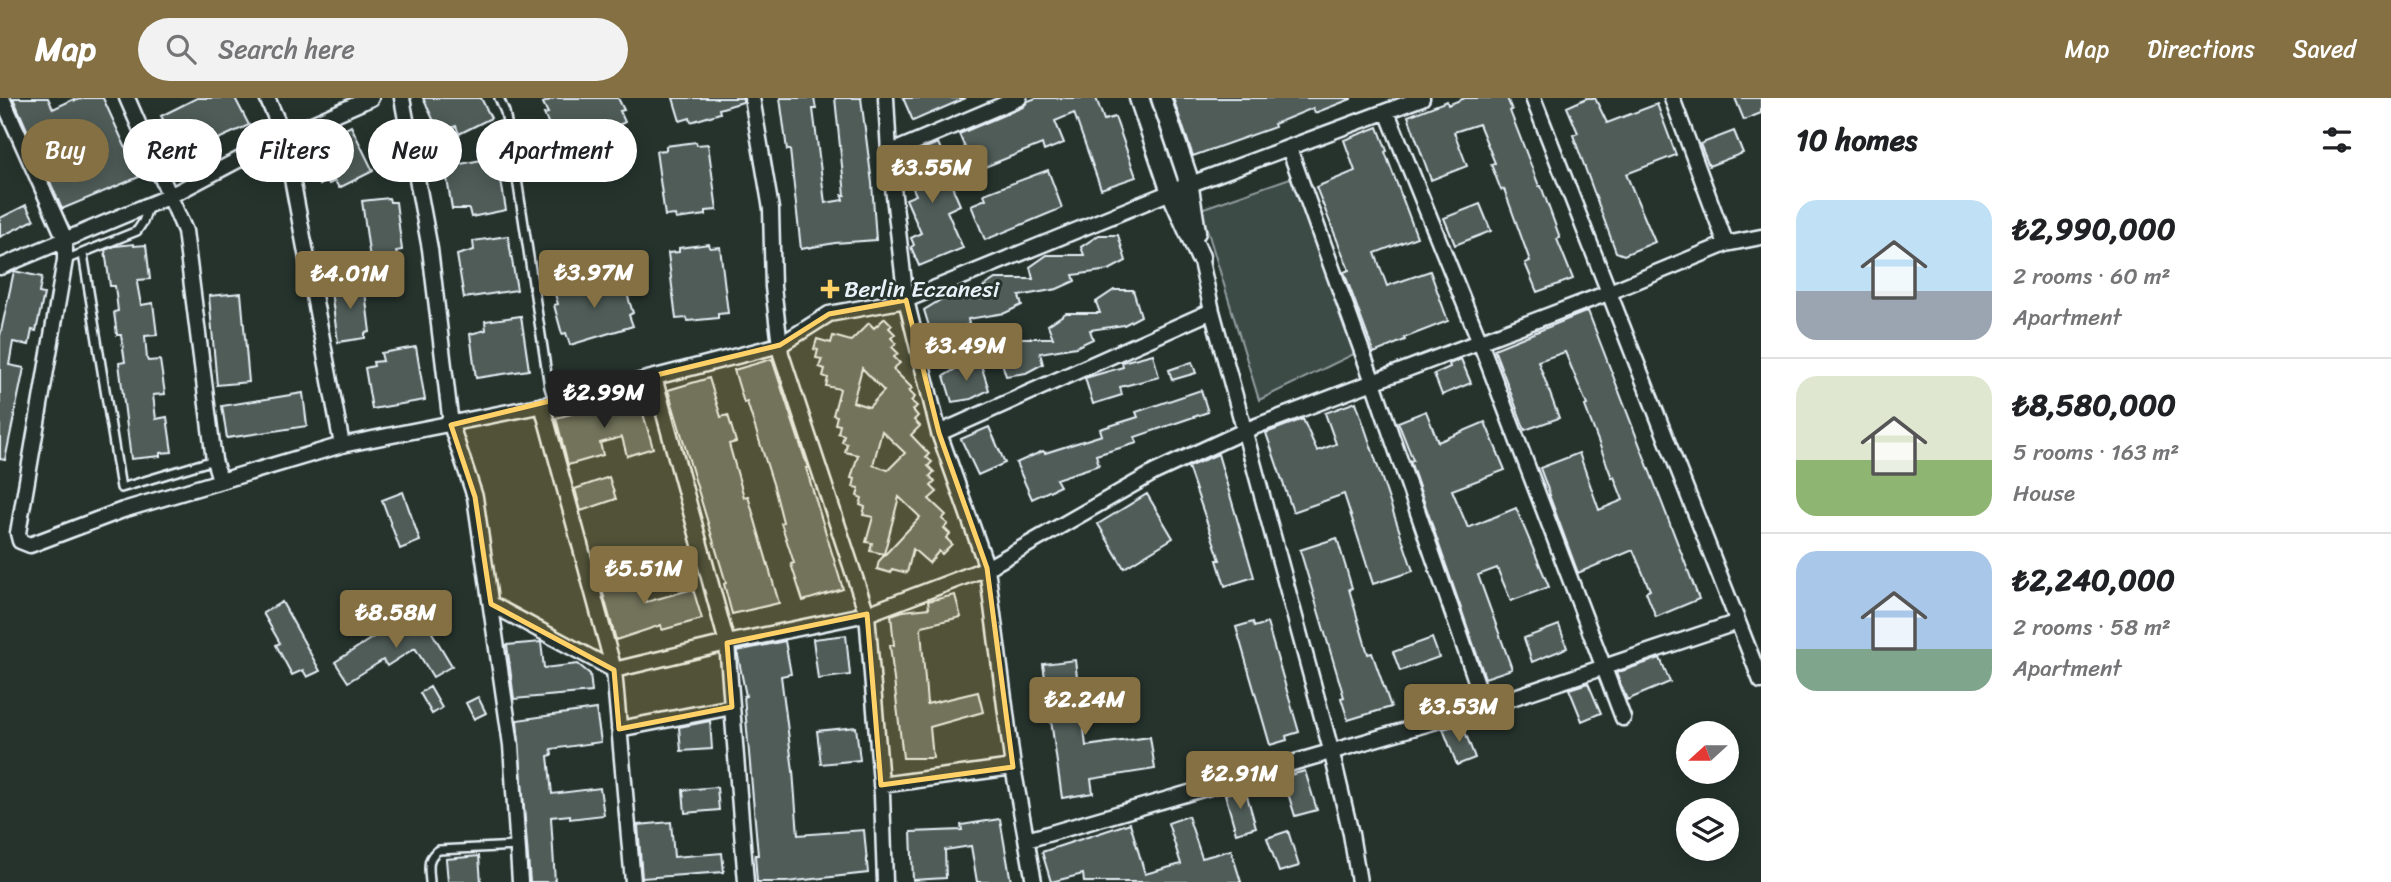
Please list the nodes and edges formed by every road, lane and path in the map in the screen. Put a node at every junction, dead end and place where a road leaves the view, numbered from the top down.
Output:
1 (2, 98) edge
2 (127, 98) edge
3 (267, 98) edge
4 (371, 98) edge
5 (402, 98) edge
6 (499, 98) edge
7 (752, 98) edge
8 (886, 98) edge
9 (1019, 98) edge
10 (1139, 98) edge
11 (1161, 98) edge
12 (1422, 98) edge
13 (1534, 98) edge
14 (1672, 98) edge
15 (1387, 112) junction
16 (276, 119) edge
17 (323, 119) edge
18 (1289, 148) junction
19 (889, 153) junction
20 (236, 161) edge
21 (293, 182) edge
22 (1180, 188) junction
23 (170, 196) junction
24 (149, 204) junction
25 (1761, 237) edge
26 (65, 239) junction
27 (1726, 244) junction
28 (83, 254) junction
29 (1200, 257) joint
30 (65, 260) junction
31 (0, 267) edge
32 (1609, 292) junction
33 (906, 300) junction
34 (1212, 311) junction
35 (1479, 342) junction
36 (780, 345) junction
37 (654, 377) junction
38 (1373, 382) junction
39 (548, 404) junction
40 (451, 425) junction
41 (1246, 430) junction
42 (939, 433) junction
43 (342, 446) junction
44 (214, 460) junction
45 (220, 480) junction
46 (987, 568) junction
47 (491, 604) junction
48 (867, 614) junction
49 (1738, 622) junction
50 (727, 643) junction
51 (1602, 668) junction
52 (614, 670) junction
53 (1761, 681) edge
54 (732, 707) junction
55 (1485, 707) junction
56 (1623, 718) dead end
57 (619, 729) junction
58 (1331, 750) junction
59 (1013, 767) junction
60 (881, 785) junction
61 (1027, 840) junction
62 (518, 846) junction
63 (1354, 881) edge
64 (430, 882) edge
65 (520, 882) edge
66 (632, 882) edge
67 (747, 882) edge
68 (886, 882) edge
69 (1034, 882) edge

1 - 26 street
2 - 23 street
3 - 16 street
4 - 17 street
5 - 40 street
6 - 39 lane
7 - 36 street
8 - 19 street
9 - 19 street
10 - 22 street
11 - 22 street
12 - 15 street
13 - 32 street
14 - 27 street
15 - 18 street
15 - 35 street
18 - 22 street
18 - 38 street
19 - 33 street
20 - 23 street
21 - 43 street
22 - 29 street
22 - 33 street
23 - 24 street
23 - 44 street
24 - 26 street
24 - 28 lane
25 - 27 street
26 - 30 street
26 - 31 street
27 - 32 street
28 - 30 lane
28 - 44 lane
29 - 34 street
30 - 45 street
32 - 35 street
32 - 49 street
33 - 36 street
33 - 42 street
34 - 41 street
34 - 42 street
35 - 38 street
35 - 51 street
36 - 37 street
36 - 48 street
37 - 39 street
37 - 50 street
38 - 41 street
38 - 55 street
39 - 40 street
39 - 52 street
40 - 43 street
40 - 47 street
41 - 46 street
41 - 58 street
42 - 46 street
43 - 45 street
44 - 45 street
46 - 48 street
46 - 59 street
47 - 52 street
47 - 62 street
48 - 50 street
48 - 60 street
49 - 51 street
49 - 53 street
50 - 52 street
50 - 54 street
51 - 55 street
51 - 56 street
52 - 57 street
54 - 57 street
54 - 67 street
55 - 58 street
57 - 66 street
58 - 61 street
58 - 63 street
59 - 60 street
59 - 61 street
60 - 68 street
61 - 69 street
62 - 64 lane
62 - 65 street

